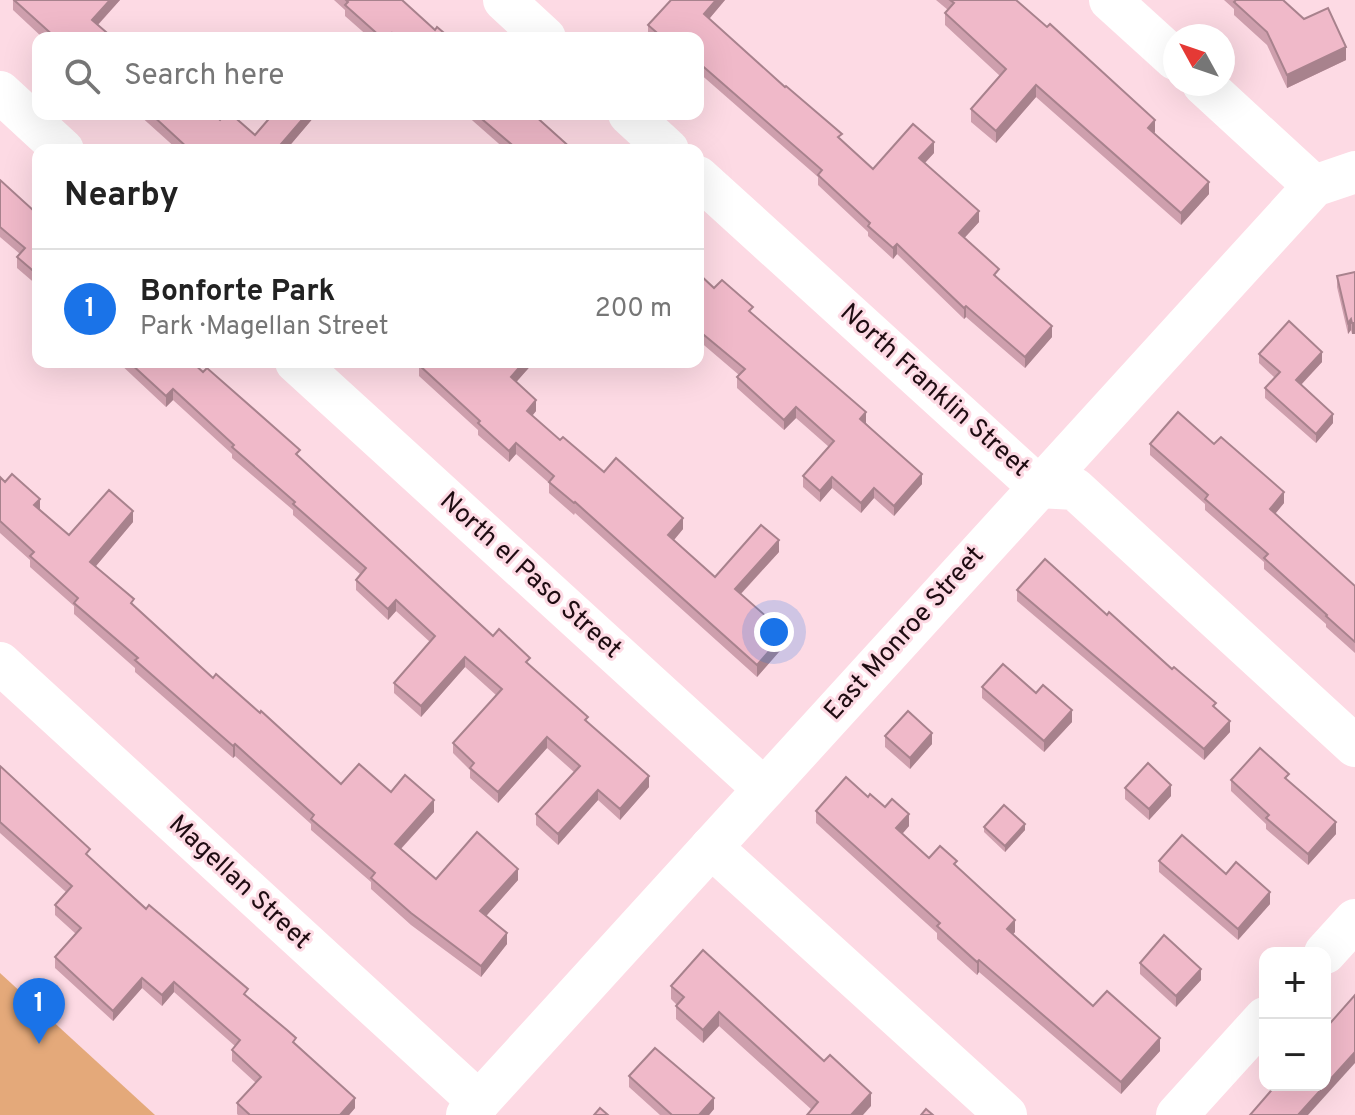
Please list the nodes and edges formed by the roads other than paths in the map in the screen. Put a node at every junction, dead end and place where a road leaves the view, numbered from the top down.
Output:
1 (504, 0) edge
2 (1110, 0) edge
3 (539, 32) edge
4 (1163, 48) edge
5 (0, 92) edge
6 (1216, 96) edge
7 (636, 120) edge
8 (56, 144) edge
9 (662, 144) edge
10 (1355, 172) edge
11 (704, 182) edge
12 (1314, 186) junction
13 (303, 368) edge
14 (1039, 487) junction
15 (0, 663) edge
16 (1355, 746) edge
17 (764, 789) junction
18 (711, 847) junction
19 (1355, 920) edge
20 (1330, 947) edge
21 (1264, 1019) edge
22 (473, 1109) edge
23 (1006, 1115) edge
24 (1177, 1115) edge

1 - 3 street
2 - 4 street
5 - 8 street
6 - 12 street
7 - 9 street
10 - 12 street, East Monroe Street
11 - 14 street, North Franklin Street
12 - 14 street, East Monroe Street
13 - 17 street, North el Paso Street
14 - 16 street, North Franklin Street
14 - 17 street, East Monroe Street
15 - 22 street, Magellan Street
17 - 18 street, East Monroe Street
18 - 22 street, East Monroe Street
18 - 23 street
19 - 20 street
21 - 24 street

